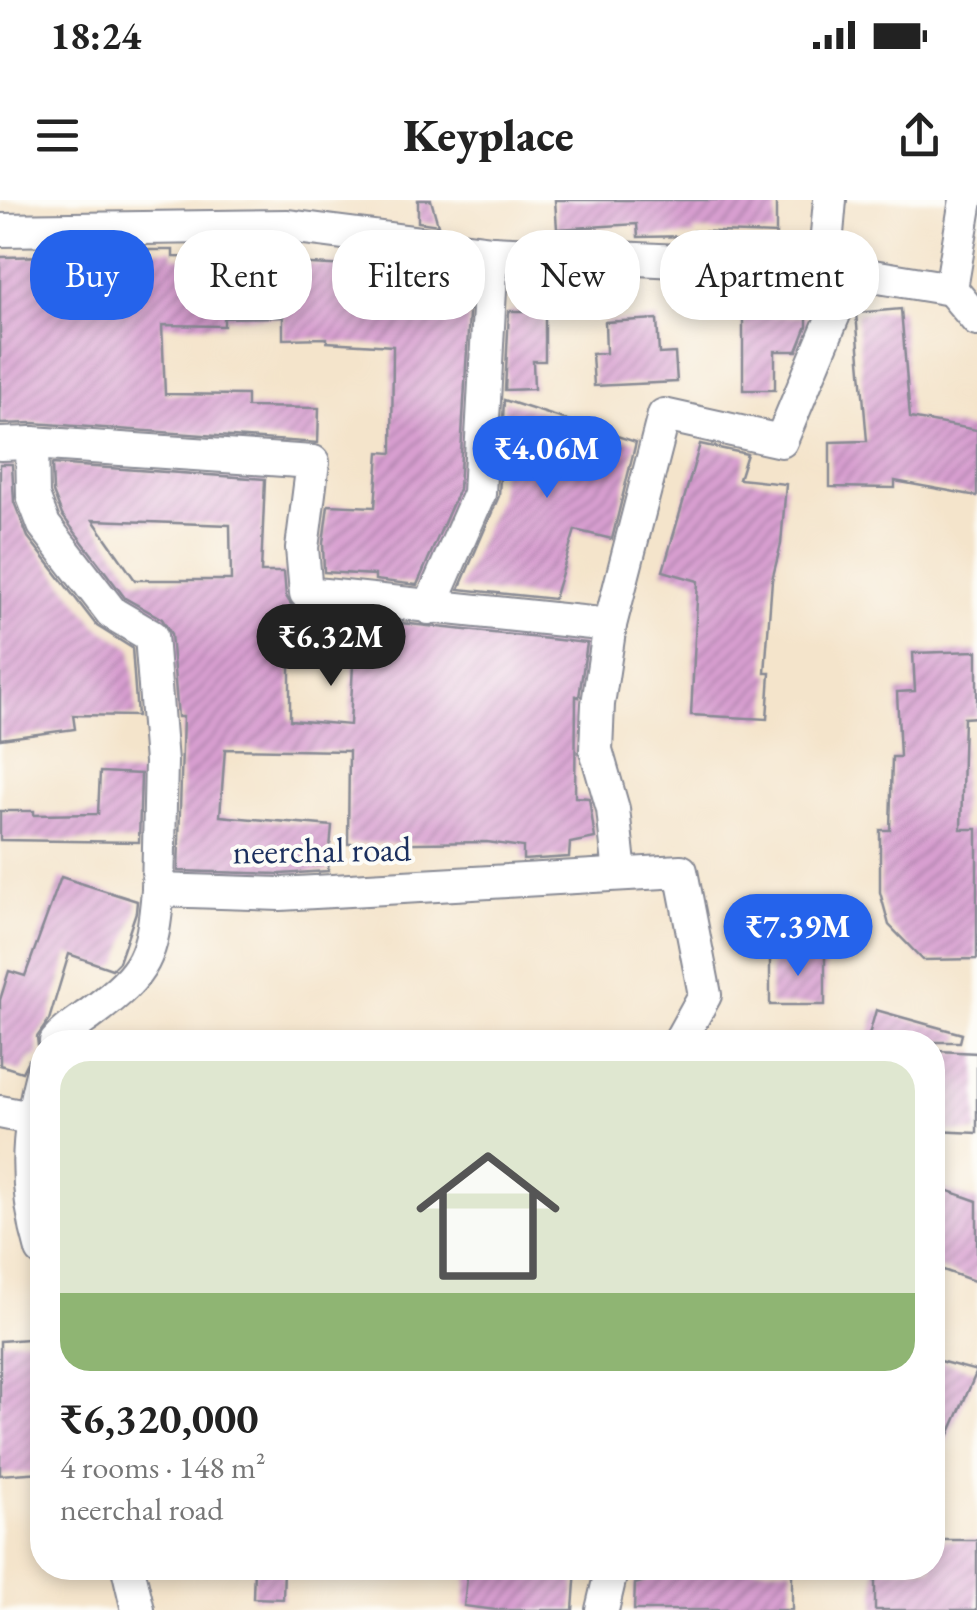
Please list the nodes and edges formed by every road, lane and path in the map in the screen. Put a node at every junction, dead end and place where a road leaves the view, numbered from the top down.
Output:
1 (830, 200) edge
2 (966, 200) edge
3 (0, 230) edge
4 (833, 230) edge
5 (492, 252) junction
6 (660, 261) edge
7 (879, 277) edge
8 (951, 289) junction
9 (821, 320) edge
10 (977, 320) edge
11 (16, 443) edge
12 (429, 608) junction
13 (610, 624) junction
14 (620, 874) junction
15 (158, 890) junction
16 (71, 1030) edge
17 (686, 1030) edge
18 (30, 1093) edge
19 (15, 1116) edge
20 (30, 1208) edge
21 (131, 1580) edge
22 (609, 1580) edge
23 (138, 1610) edge
24 (602, 1610) edge

1 - 4 street
2 - 8 street
3 - 5 street
5 - 6 street
5 - 12 street
7 - 8 street
8 - 10 street
9 - 13 street
11 - 12 street
11 - 15 street
12 - 13 street
13 - 14 street
14 - 15 street, neerchal road
14 - 17 street, neerchal road
15 - 16 street
18 - 19 street
19 - 20 street
21 - 23 street
22 - 24 street

